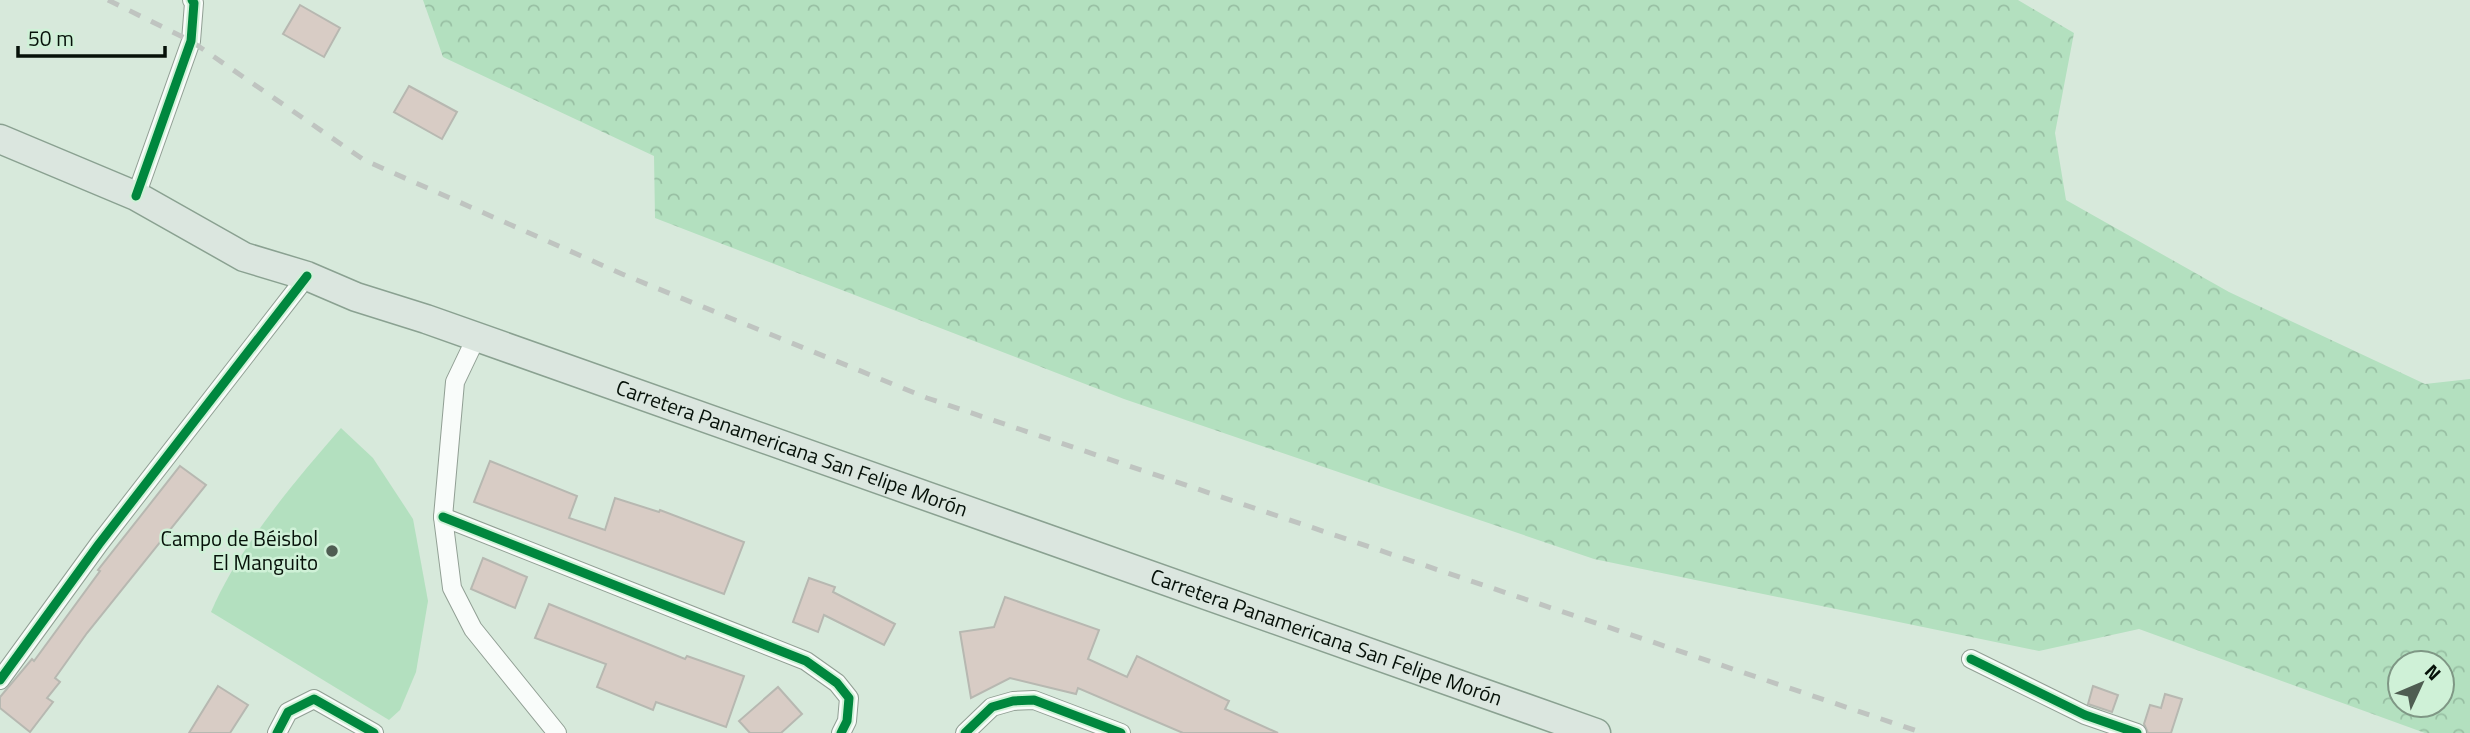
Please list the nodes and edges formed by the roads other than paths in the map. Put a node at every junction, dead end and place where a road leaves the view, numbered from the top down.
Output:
1 (192, 0) edge
2 (0, 139) edge
3 (136, 197) junction
4 (307, 276) junction
5 (476, 338) junction
6 (443, 517) junction
7 (1971, 659) dead end
8 (0, 680) edge
9 (550, 731) edge
10 (276, 733) edge
11 (374, 733) edge
12 (841, 733) edge
13 (965, 733) edge
14 (1121, 733) edge
15 (1596, 733) edge
16 (2137, 733) edge

1 - 3 street
2 - 3 main road, Carretera Panamericana San Felipe Morón
3 - 4 main road, Carretera Panamericana San Felipe Morón
4 - 5 main road, Carretera Panamericana San Felipe Morón
4 - 8 street
5 - 6 street
5 - 15 main road, Carretera Panamericana San Felipe Morón
6 - 9 street
6 - 12 street
7 - 16 street
10 - 11 street
13 - 14 street

